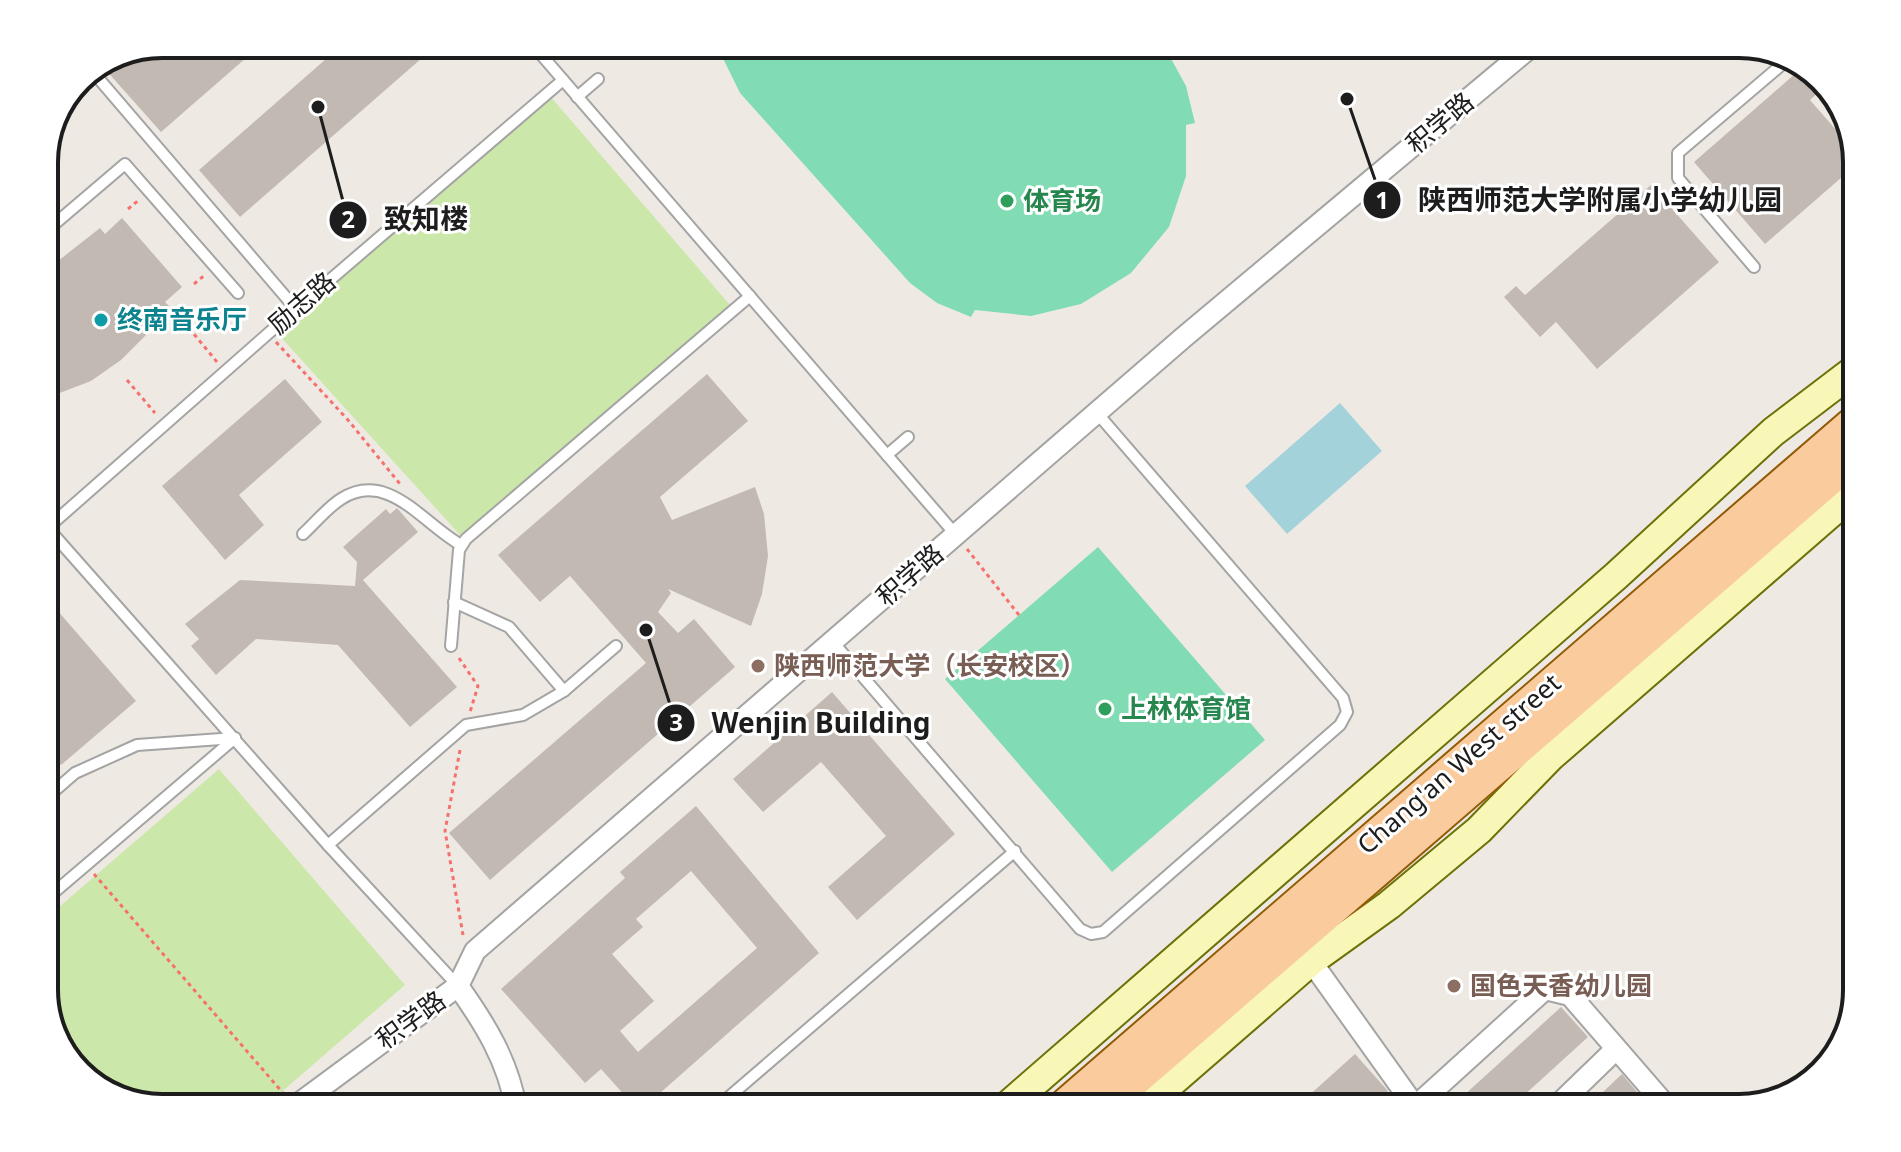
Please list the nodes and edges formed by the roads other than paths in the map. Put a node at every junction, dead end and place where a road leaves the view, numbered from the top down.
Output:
1 (544, 58) edge
2 (1517, 58) edge
3 (1780, 66) edge
4 (99, 79) edge
5 (598, 79) dead end
6 (563, 80) junction
7 (577, 97) junction
8 (58, 221) edge
9 (1754, 267) dead end
10 (238, 293) dead end
11 (750, 296) junction
12 (296, 309) junction
13 (1843, 379) edge
14 (1097, 413) junction
15 (1843, 432) edge
16 (908, 437) dead end
17 (887, 455) junction
18 (1843, 468) edge
19 (1843, 502) edge
20 (58, 517) edge
21 (303, 534) dead end
22 (956, 535) junction
23 (58, 541) edge
24 (461, 545) junction
25 (454, 602) junction
26 (833, 642) junction
27 (451, 646) road end
28 (616, 646) dead end
29 (564, 691) junction
30 (235, 738) junction
31 (58, 788) edge
32 (328, 845) junction
33 (1015, 851) junction
34 (58, 889) edge
35 (1304, 950) junction
36 (458, 986) junction
37 (1616, 1049) junction
38 (312, 1094) edge
39 (511, 1094) edge
40 (732, 1094) edge
41 (1021, 1094) edge
42 (1078, 1094) edge
43 (1120, 1094) edge
44 (1156, 1094) edge
45 (1405, 1094) edge
46 (1430, 1094) edge
47 (1569, 1094) edge
48 (1656, 1094) edge

1 - 6 lane
2 - 14 street, 积学路
3 - 9 lane
4 - 12 lane
5 - 7 lane
6 - 7 lane
6 - 12 lane, 励志路
7 - 11 lane
8 - 10 lane
11 - 17 lane
11 - 24 lane
12 - 20 lane, 励志路
13 - 41 main road
14 - 22 street, 积学路
14 - 33 lane
15 - 42 main road, Chang'an West street
16 - 17 lane
17 - 22 lane
18 - 35 main road, Chang'an West street
19 - 35 main road
21 - 24 lane
22 - 26 street, 积学路
23 - 30 lane
24 - 25 lane
25 - 27 lane
25 - 29 lane
26 - 33 lane
26 - 36 street, 积学路
28 - 29 lane
29 - 32 lane
30 - 31 lane
30 - 32 lane
30 - 34 lane
32 - 36 lane
33 - 40 lane
35 - 43 main road, Chang'an West street
35 - 44 main road
35 - 45 street
36 - 38 street, 积学路
36 - 39 street
37 - 46 street
37 - 47 street
37 - 48 street

